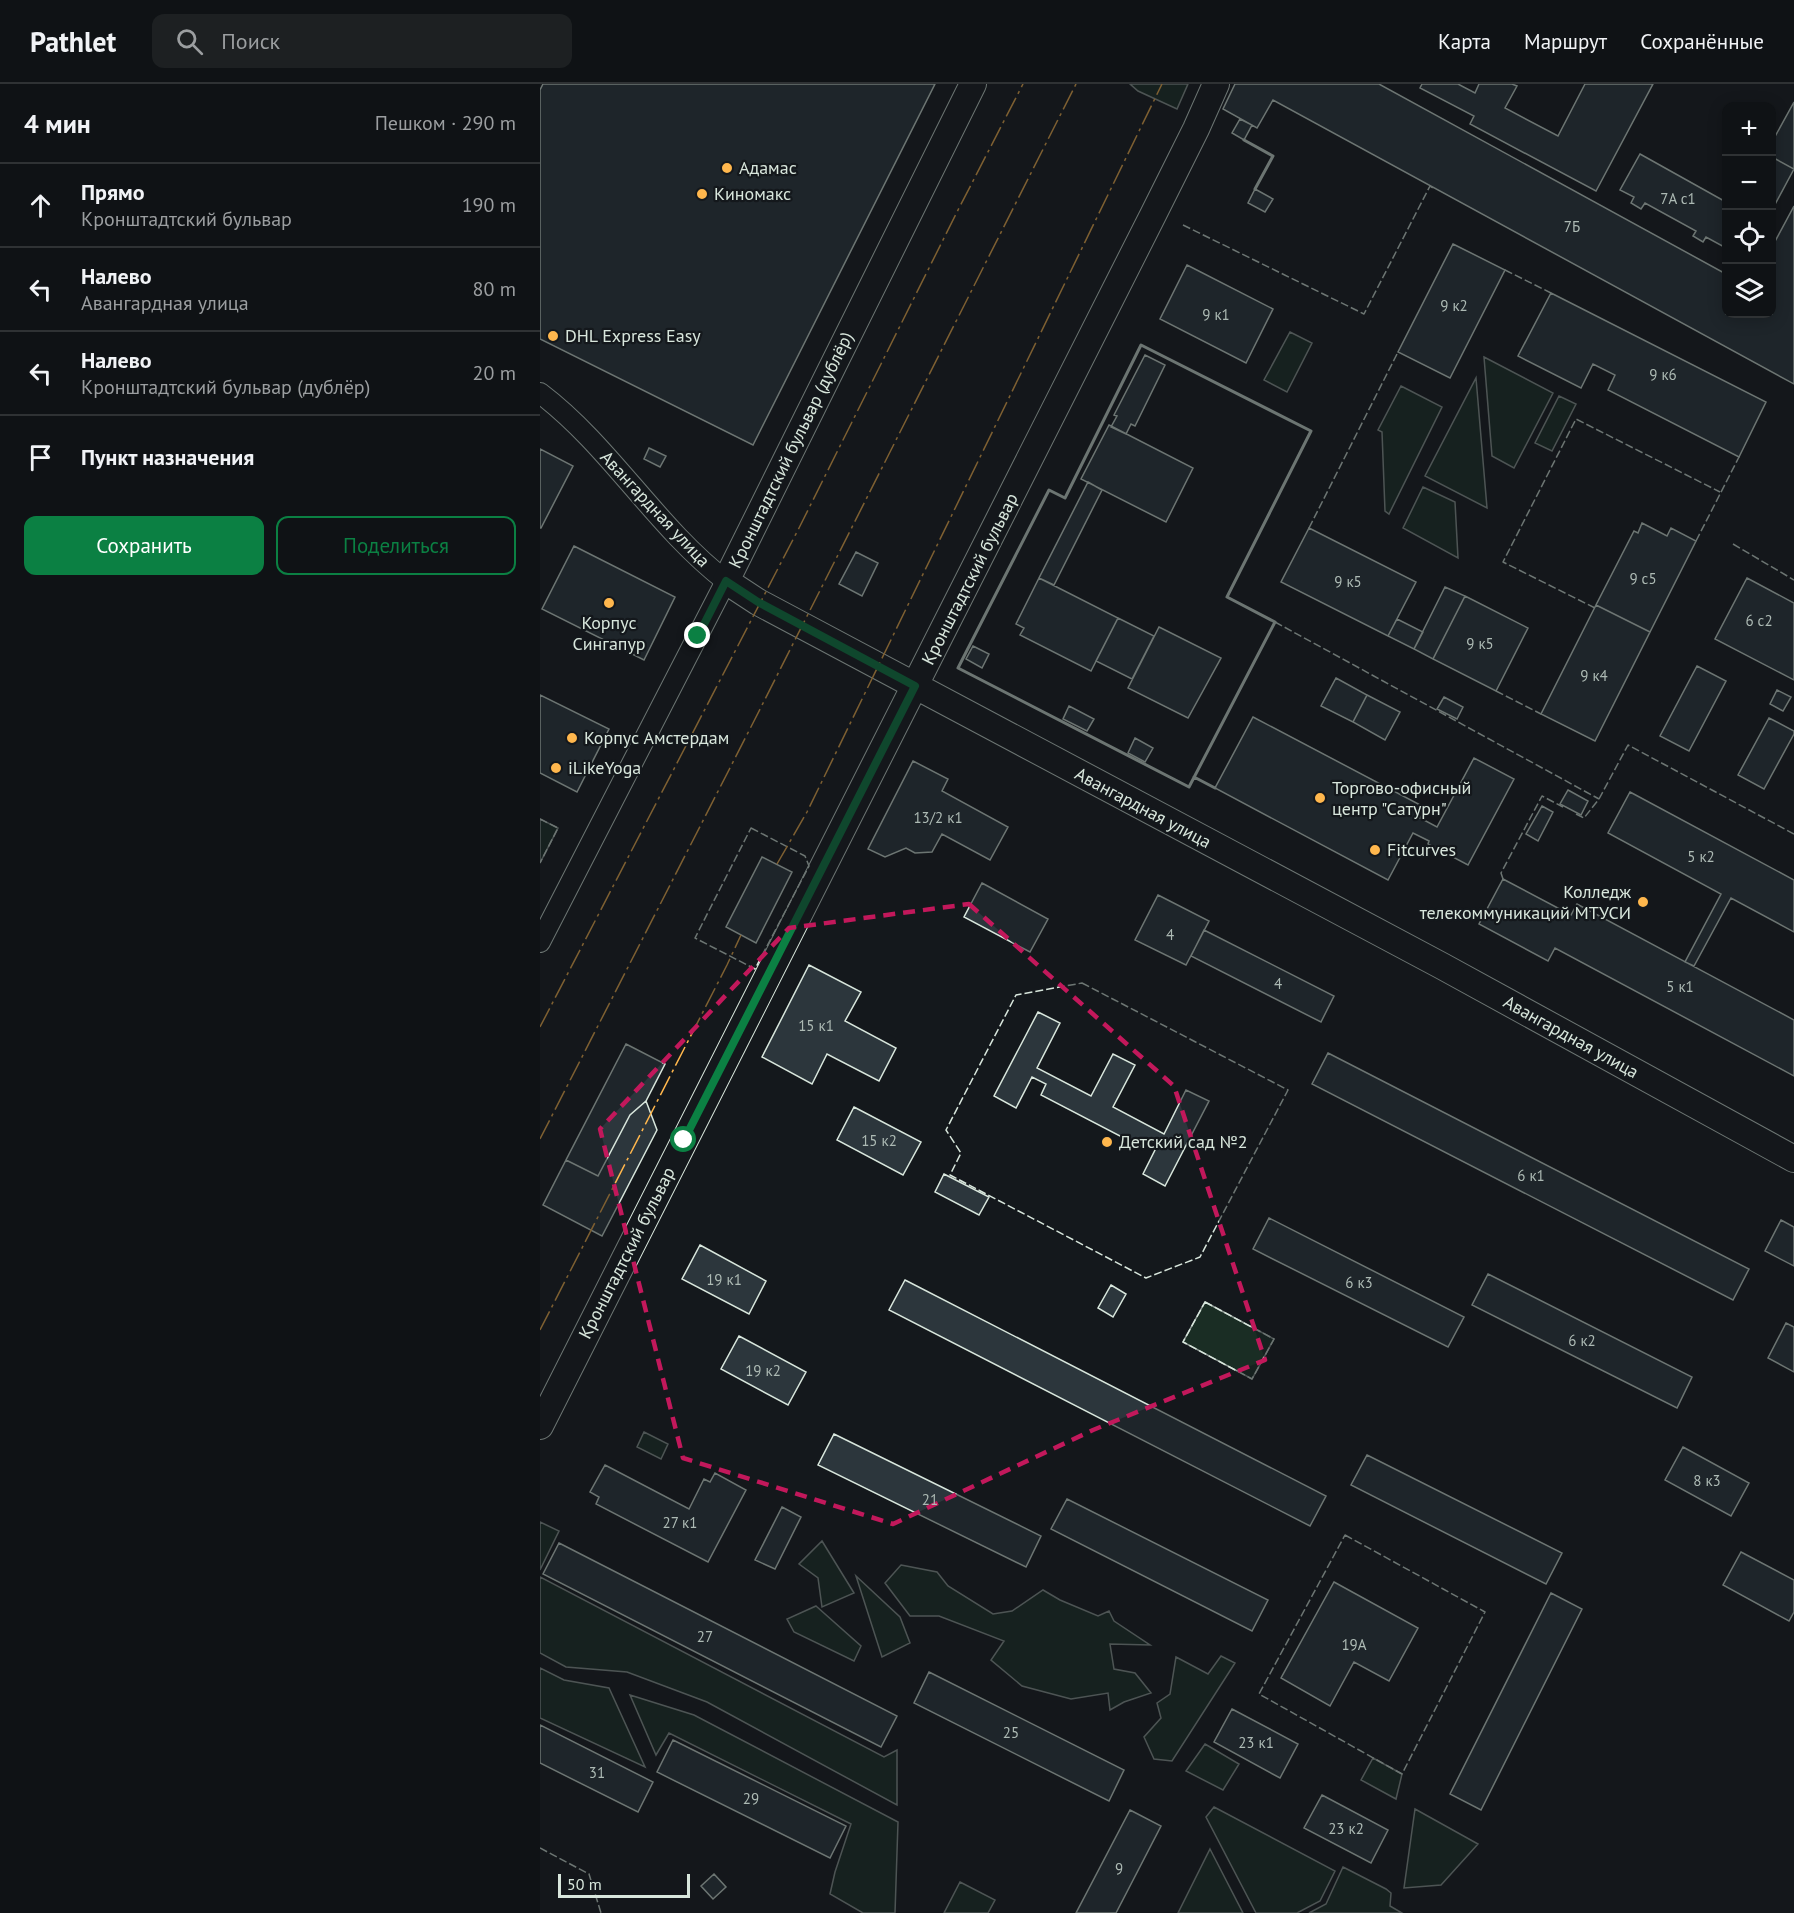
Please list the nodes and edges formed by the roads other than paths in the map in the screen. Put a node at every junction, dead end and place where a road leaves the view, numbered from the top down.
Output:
1 (973, 84) edge
2 (1216, 84) edge
3 (540, 393) edge
4 (726, 581) junction
5 (915, 686) junction
6 (540, 942) edge
7 (1794, 1159) edge
8 (540, 1426) edge

1 - 4 main road, Кронштадтский бульвар (дублёр)
2 - 5 main road, Кронштадтский бульвар
3 - 4 street, Авангардная улица
4 - 5 main road, Авангардная улица
4 - 6 street, Кронштадтский бульвар (дублёр)
5 - 7 main road, Авангардная улица
5 - 8 main road, Кронштадтский бульвар

